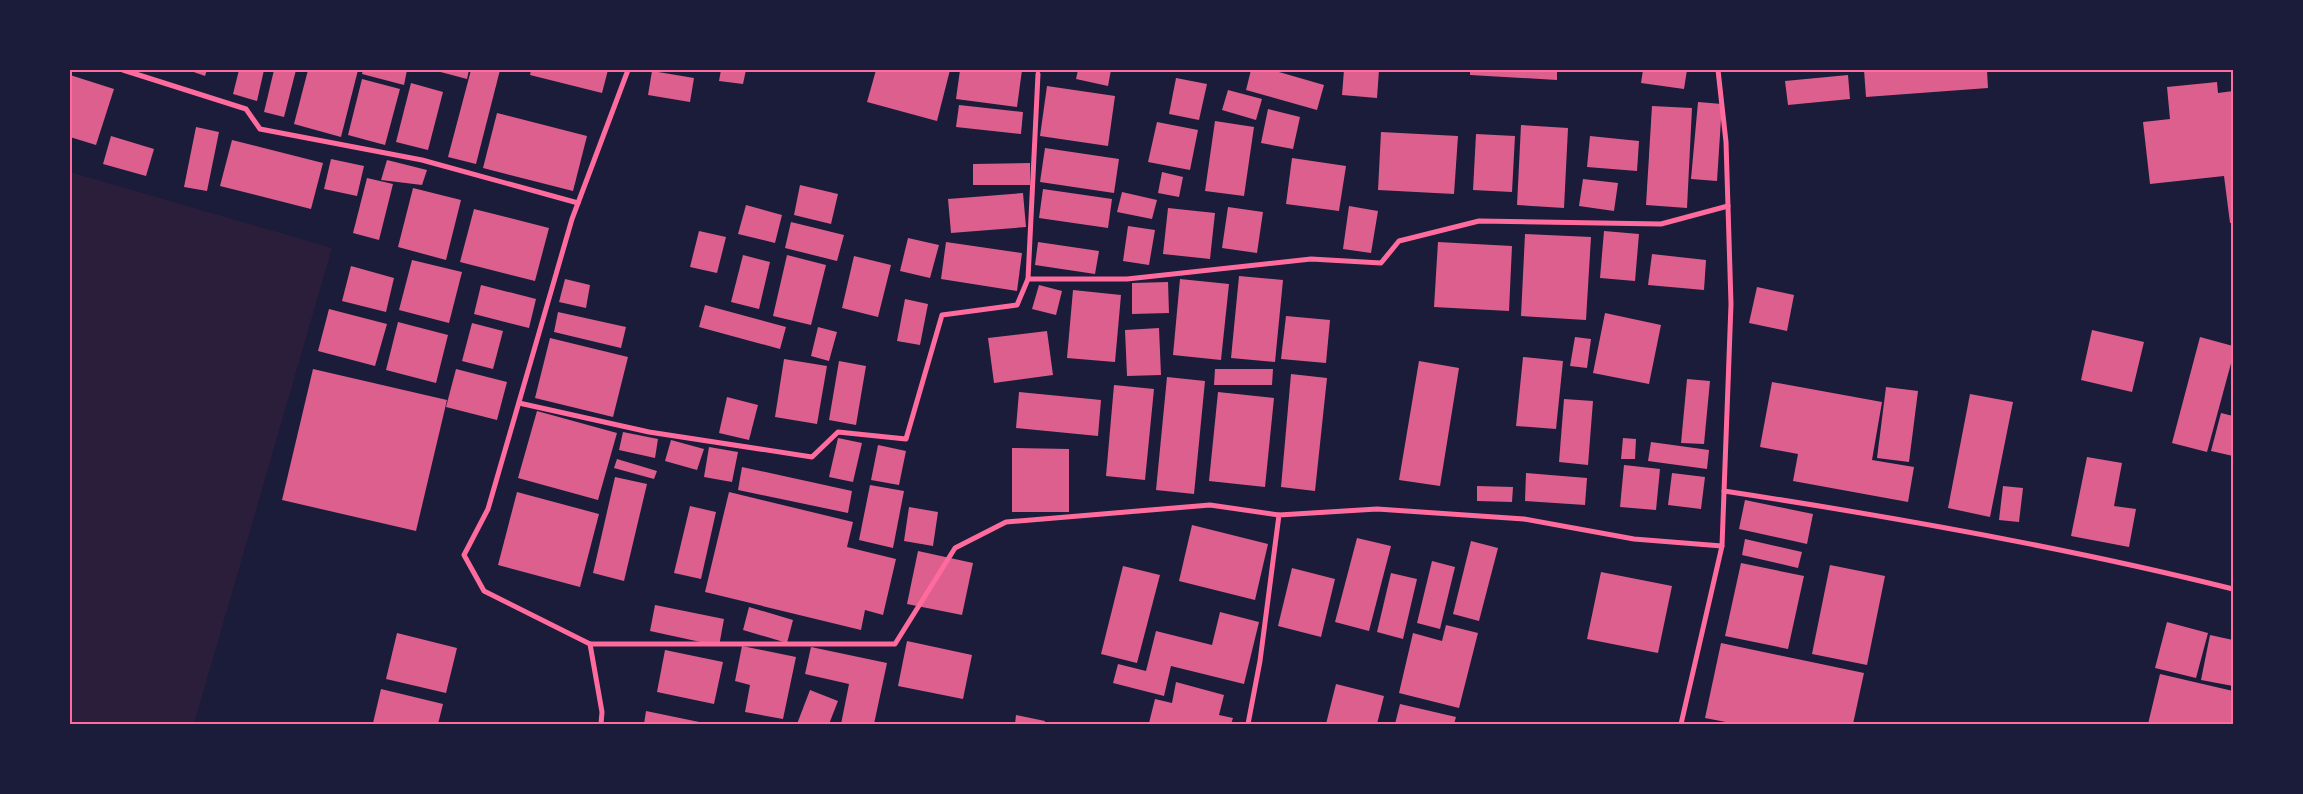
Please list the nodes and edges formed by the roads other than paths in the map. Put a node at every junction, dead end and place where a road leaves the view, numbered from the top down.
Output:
1 (123, 70) edge
2 (628, 70) edge
3 (1718, 70) edge
4 (1038, 74) dead end
5 (578, 204) junction
6 (1728, 206) junction
7 (1028, 279) junction
8 (519, 403) junction
9 (1724, 491) junction
10 (1279, 515) junction
11 (1722, 546) junction
12 (2233, 589) edge
13 (590, 644) junction
14 (601, 724) edge
15 (1248, 724) edge
16 (1681, 724) edge

1 - 5 street
2 - 5 street
3 - 6 street
4 - 7 street
5 - 8 street
6 - 7 street
6 - 9 street
7 - 8 street
8 - 13 street
9 - 11 street
9 - 12 street
10 - 11 street
10 - 13 street
10 - 15 street
11 - 16 street
13 - 14 street

